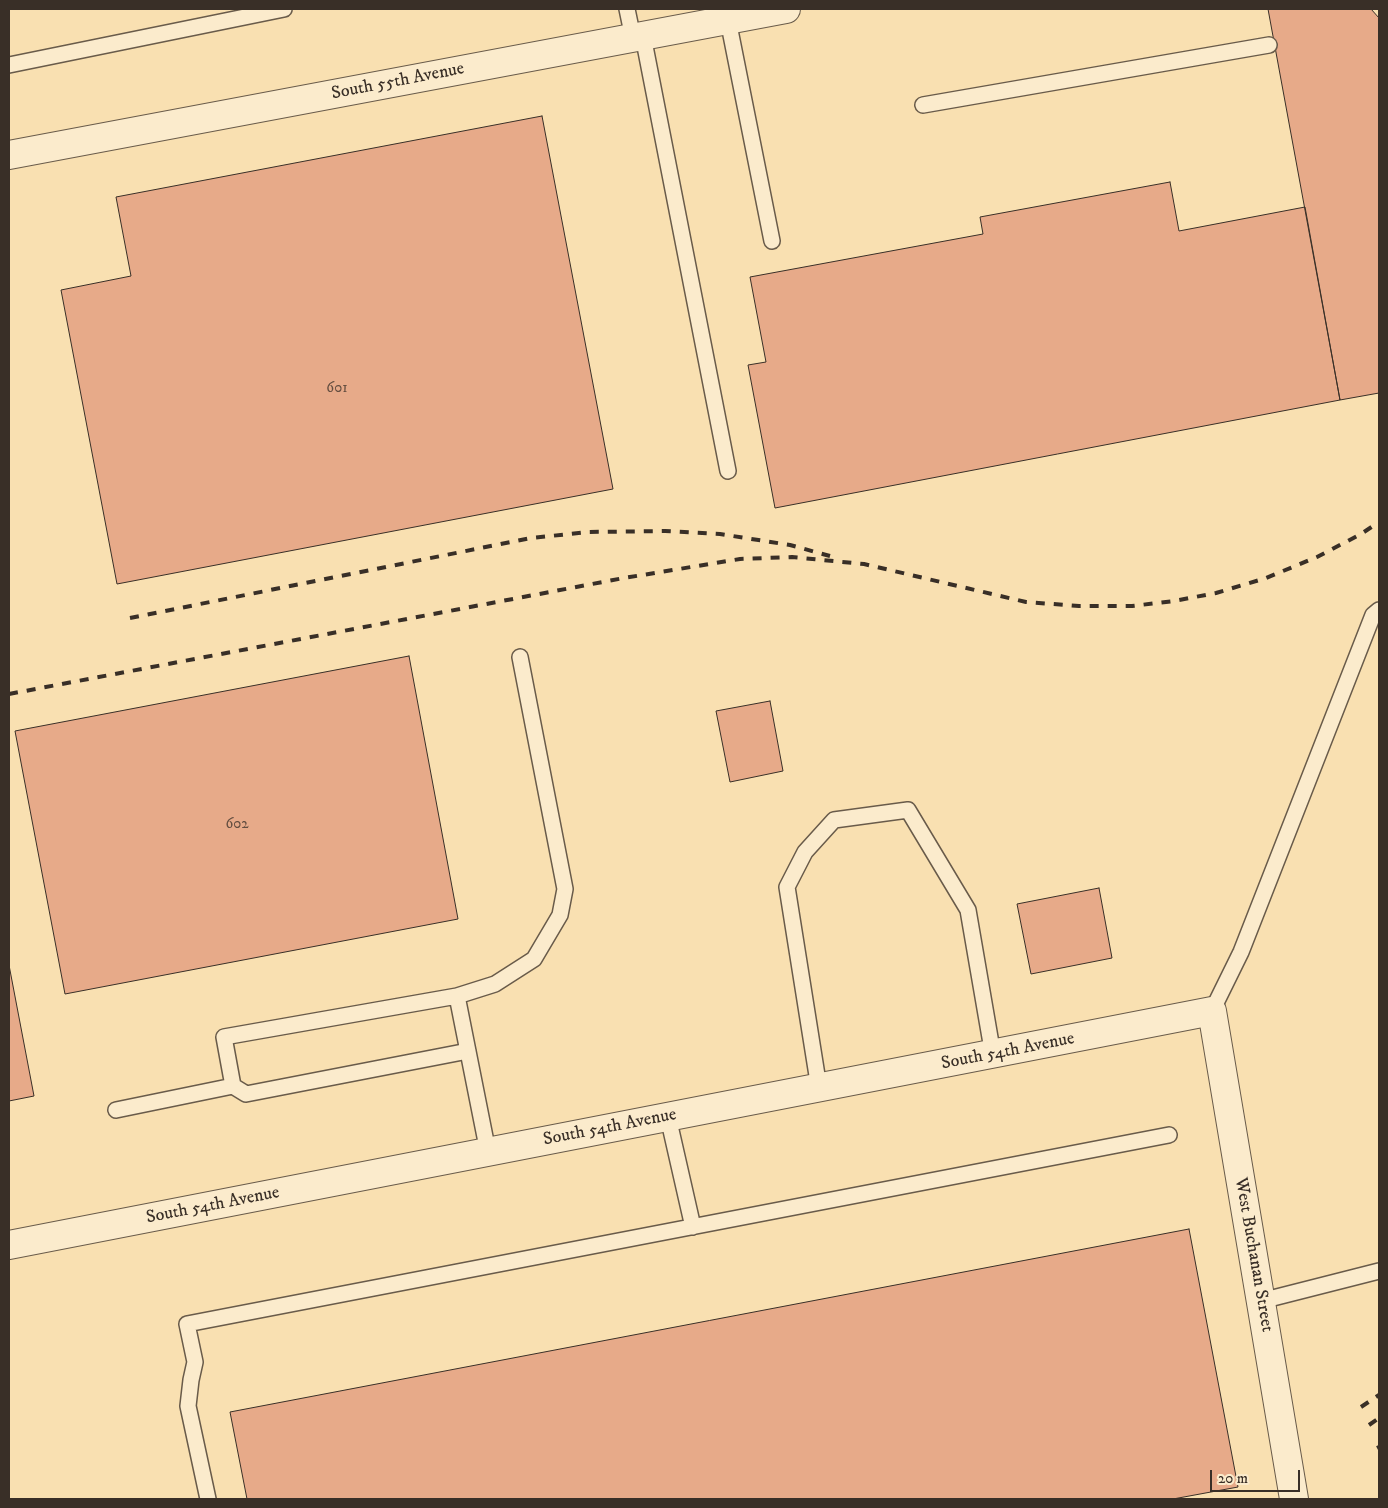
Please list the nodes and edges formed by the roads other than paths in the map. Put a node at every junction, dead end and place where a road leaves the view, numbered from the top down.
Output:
1 (284, 9) edge
2 (627, 9) edge
3 (786, 9) edge
4 (728, 20) junction
5 (638, 37) junction
6 (1269, 45) dead end
7 (9, 65) edge
8 (923, 105) dead end
9 (9, 155) edge
10 (772, 241) dead end
11 (728, 471) dead end
12 (1379, 610) edge
13 (520, 657) dead end
14 (456, 996) junction
15 (1212, 1011) junction
16 (468, 1051) junction
17 (993, 1055) junction
18 (233, 1086) junction
19 (819, 1088) junction
20 (116, 1110) dead end
21 (668, 1117) junction
22 (1170, 1135) dead end
23 (488, 1152) junction
24 (693, 1227) junction
25 (9, 1245) edge
26 (1379, 1271) edge
27 (1261, 1301) junction
28 (208, 1499) edge
29 (1294, 1499) edge

1 - 7 lane
2 - 5 lane
3 - 4 street, South 55th Avenue
4 - 5 street, South 55th Avenue
4 - 10 lane
5 - 9 street, South 55th Avenue
5 - 11 lane
6 - 8 lane
12 - 15 lane
13 - 14 lane
14 - 16 lane
14 - 18 lane
15 - 17 street, South 54th Avenue
15 - 27 street, West Buchanan Street
16 - 18 lane
16 - 23 lane
17 - 19 street, South 54th Avenue
17 - 19 lane
18 - 20 lane
19 - 21 street, South 54th Avenue
21 - 23 street, South 54th Avenue
21 - 24 lane
22 - 24 lane
23 - 25 street, South 54th Avenue
24 - 28 lane
26 - 27 lane
27 - 29 street, West Buchanan Street

